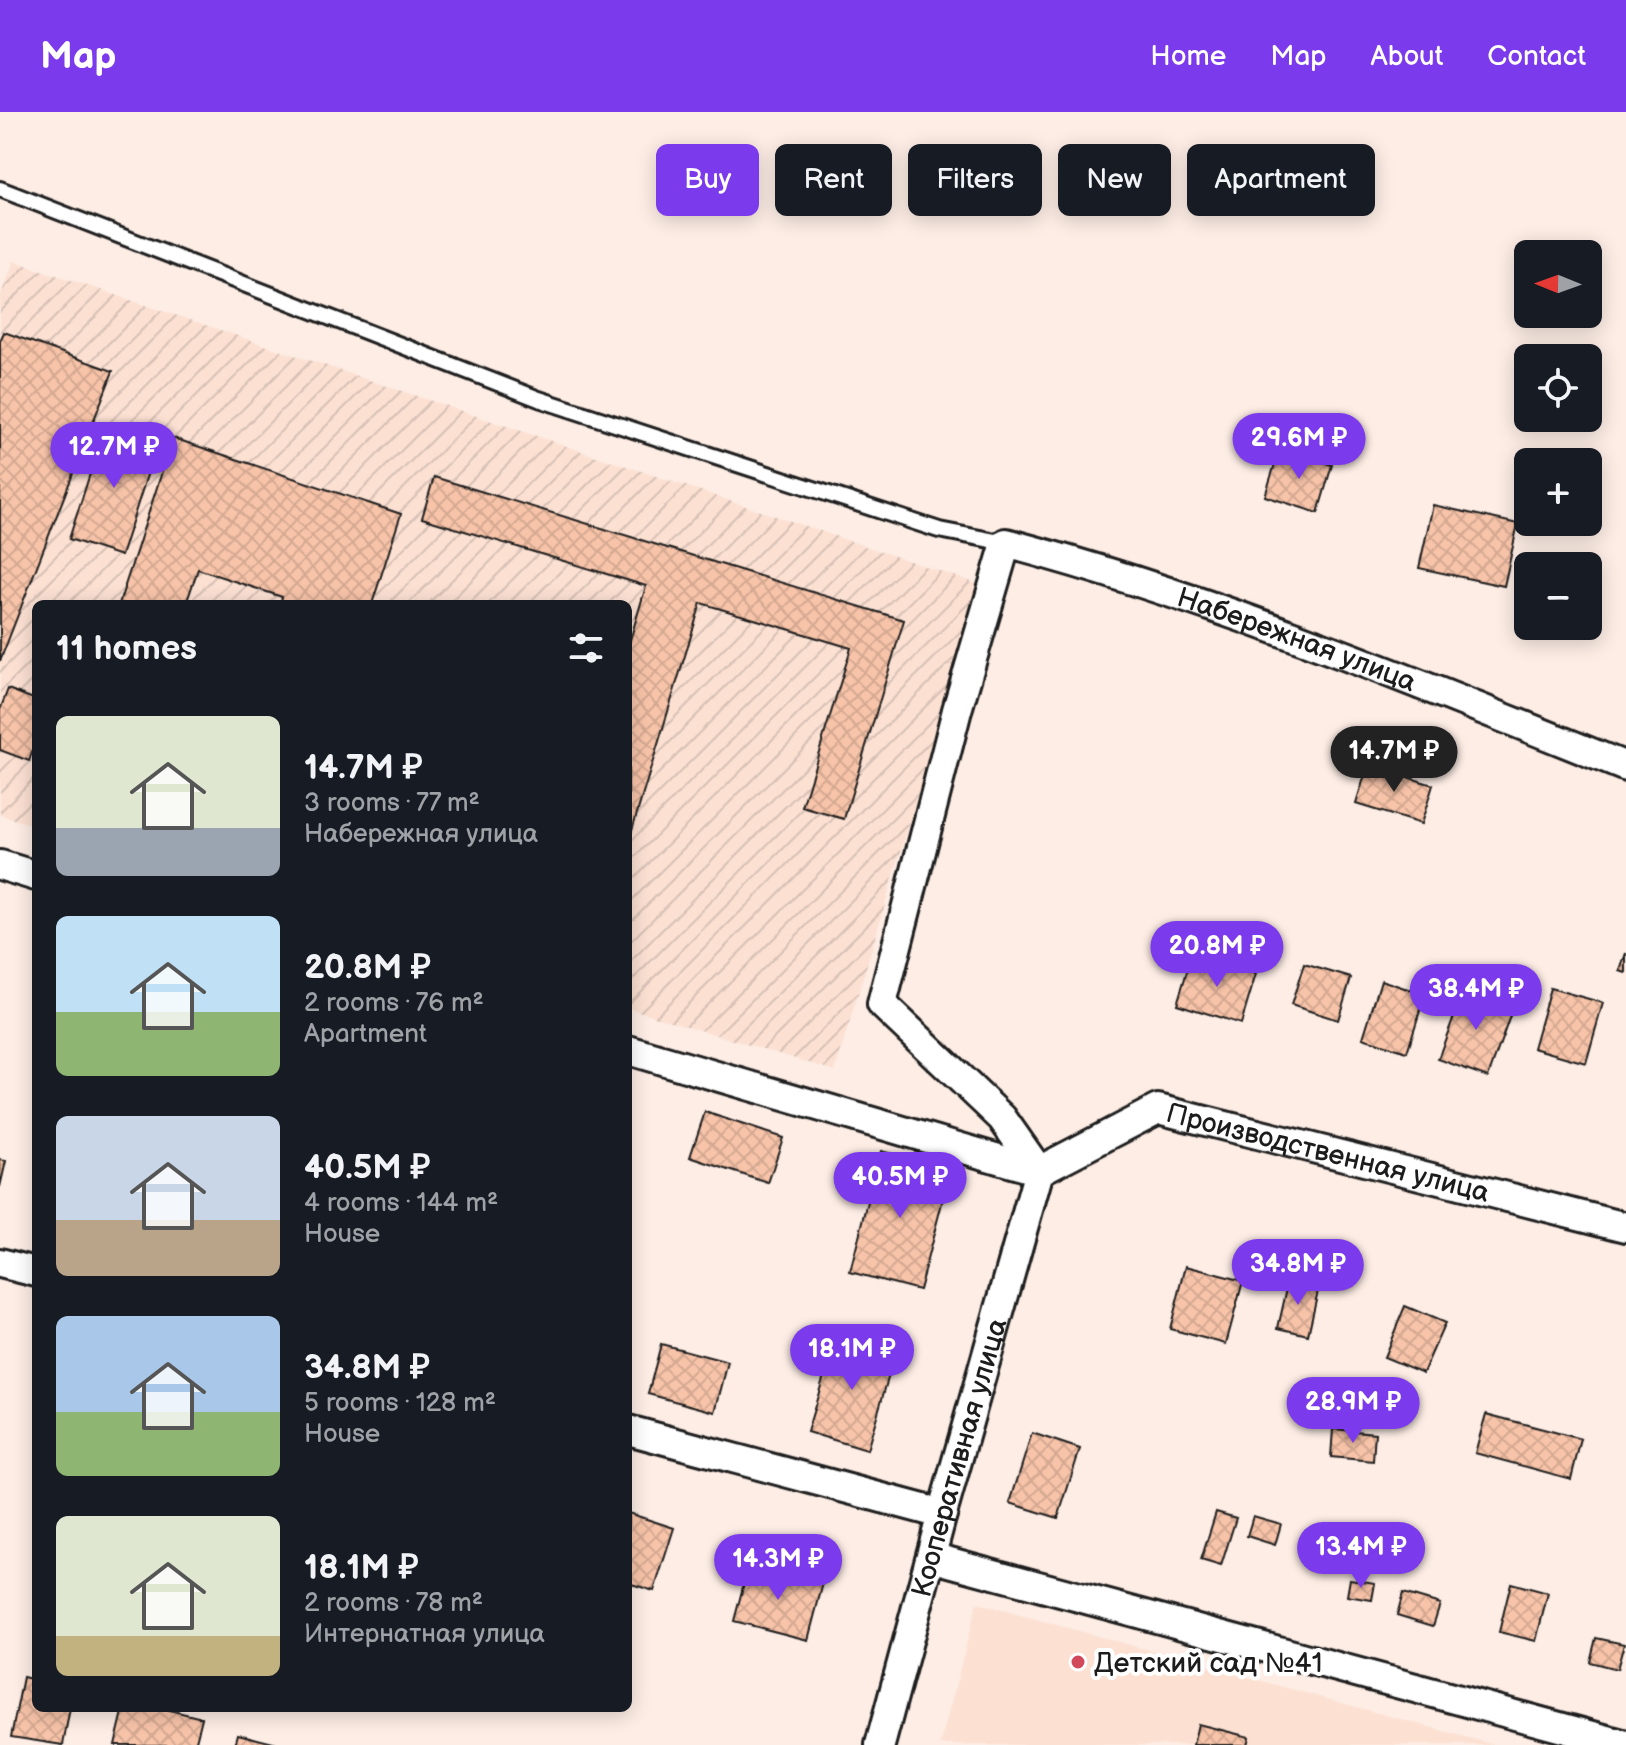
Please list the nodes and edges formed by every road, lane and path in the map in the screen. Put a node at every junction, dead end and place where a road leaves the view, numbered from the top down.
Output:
1 (0, 189) edge
2 (1006, 543) junction
3 (1626, 767) edge
4 (0, 865) edge
5 (32, 875) edge
6 (632, 1051) edge
7 (1039, 1171) junction
8 (1626, 1227) edge
9 (0, 1263) edge
10 (32, 1271) edge
11 (632, 1431) edge
12 (942, 1514) junction
13 (931, 1557) junction
14 (880, 1745) edge
15 (1626, 1745) edge

1 - 2 lane
2 - 3 street, Набережная улица
2 - 7 street
4 - 5 street
6 - 7 street
7 - 8 street, Производственная улица
7 - 12 street, Кооперативная улица
9 - 10 street
11 - 12 street
12 - 13 street, Кооперативная улица
13 - 14 street, Кооперативная улица
13 - 15 street

